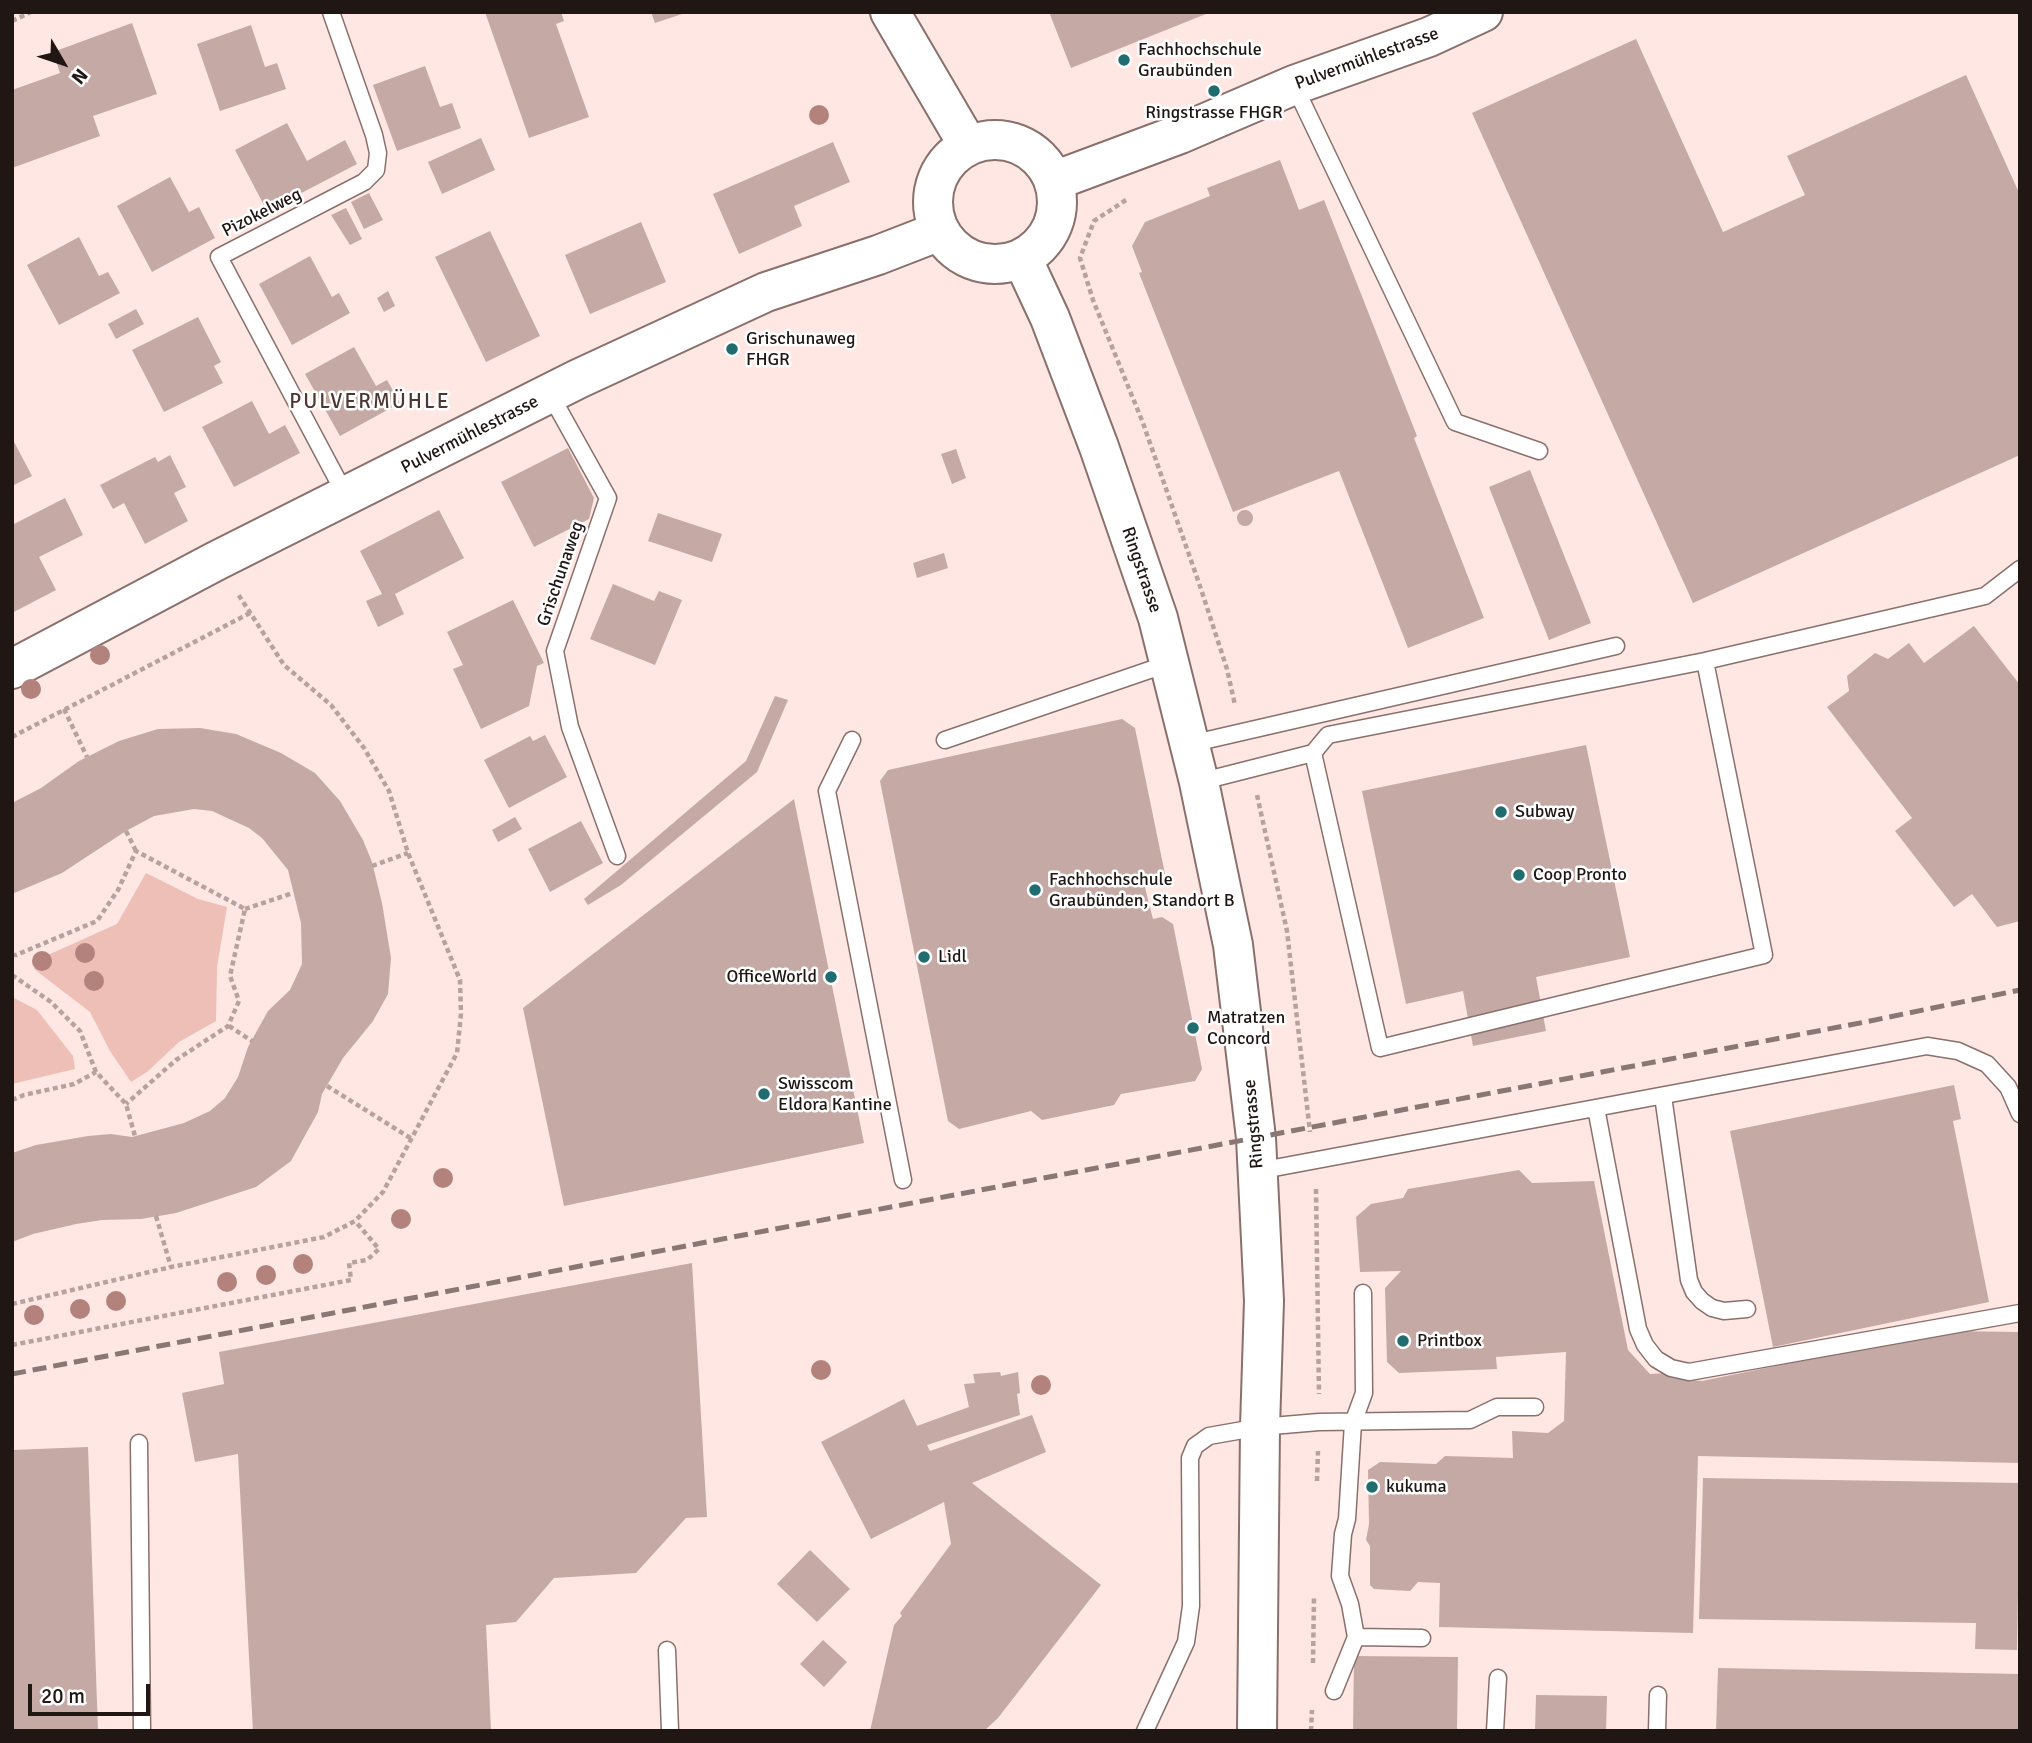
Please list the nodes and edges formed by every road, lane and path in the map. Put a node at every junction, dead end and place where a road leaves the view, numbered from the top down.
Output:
1 (31, 12) edge
2 (331, 12) edge
3 (890, 12) edge
4 (1483, 12) edge
5 (12, 21) edge
6 (1294, 85) junction
7 (968, 145) junction
8 (1054, 181) junction
9 (940, 231) junction
10 (1022, 258) junction
11 (551, 394) junction
12 (1539, 451) dead end
13 (346, 496) junction
14 (216, 561) junction
15 (2020, 569) edge
16 (250, 613) junction
17 (1616, 646) dead end
18 (1705, 662) junction
19 (1170, 663) junction
20 (12, 669) edge
21 (64, 709) junction
22 (12, 737) edge
23 (852, 740) dead end
24 (945, 740) dead end
25 (1190, 744) junction
26 (1313, 753) junction
27 (87, 757) dead end
28 (1199, 782) junction
29 (126, 831) dead end
30 (136, 851) junction
31 (408, 853) junction
32 (617, 856) dead end
33 (372, 866) dead end
34 (293, 892) dead end
35 (245, 909) junction
36 (12, 955) edge
37 (12, 975) edge
38 (228, 1026) junction
39 (251, 1041) dead end
40 (96, 1072) junction
41 (327, 1086) dead end
42 (1663, 1096) junction
43 (12, 1100) edge
44 (126, 1104) junction
45 (1596, 1108) junction
46 (2020, 1114) edge
47 (135, 1136) dead end
48 (412, 1139) junction
49 (1258, 1171) junction
50 (903, 1180) dead end
51 (156, 1216) dead end
52 (355, 1221) junction
53 (171, 1267) junction
54 (1363, 1293) dead end
55 (12, 1304) edge
56 (1747, 1309) dead end
57 (2020, 1313) edge
58 (12, 1345) edge
59 (1535, 1407) dead end
60 (1353, 1423) junction
61 (1260, 1427) junction
62 (139, 1443) dead end
63 (1356, 1637) junction
64 (1422, 1638) dead end
65 (667, 1650) dead end
66 (1498, 1678) dead end
67 (1334, 1691) dead end
68 (1658, 1695) dead end
69 (142, 1731) edge
70 (670, 1731) edge
71 (1145, 1731) edge
72 (1257, 1731) edge
73 (1495, 1731) edge
74 (1657, 1731) edge

1 - 5 path
2 - 13 lane, Pizokelweg
3 - 7 main road
4 - 6 main road, Pulvermühlestrasse
6 - 8 main road, Pulvermühlestrasse
6 - 12 lane
7 - 8 main road
7 - 9 main road
8 - 10 main road
9 - 10 main road
9 - 11 main road, Pulvermühlestrasse
10 - 19 main road, Ringstrasse
11 - 13 main road, Pulvermühlestrasse
11 - 32 lane, Grischunaweg
13 - 14 main road, Pulvermühlestrasse
14 - 16 path
14 - 20 main road, Pulvermühlestrasse
15 - 18 lane
16 - 21 path
16 - 31 path
17 - 25 lane
18 - 26 lane
18 - 26 lane
19 - 24 lane
19 - 25 main road, Ringstrasse
21 - 22 path
21 - 27 path
23 - 50 lane
25 - 28 main road, Ringstrasse
26 - 28 lane
28 - 49 main road, Ringstrasse
29 - 30 path
30 - 35 path
30 - 36 path
31 - 33 path
31 - 48 path
34 - 35 path
35 - 38 path
37 - 40 path
38 - 39 path
38 - 44 path
40 - 43 path
40 - 44 path
41 - 48 path
42 - 45 lane
42 - 46 lane
42 - 56 lane
44 - 47 path
45 - 49 lane
45 - 57 lane
48 - 52 path
49 - 61 main road, Ringstrasse
51 - 53 path
52 - 53 path
52 - 58 path
53 - 55 path
54 - 60 lane
59 - 60 lane
60 - 61 lane
60 - 63 lane
61 - 71 lane
61 - 72 main road, Ringstrasse
62 - 69 lane
63 - 64 lane
63 - 67 lane
65 - 70 lane
66 - 73 lane
68 - 74 lane

